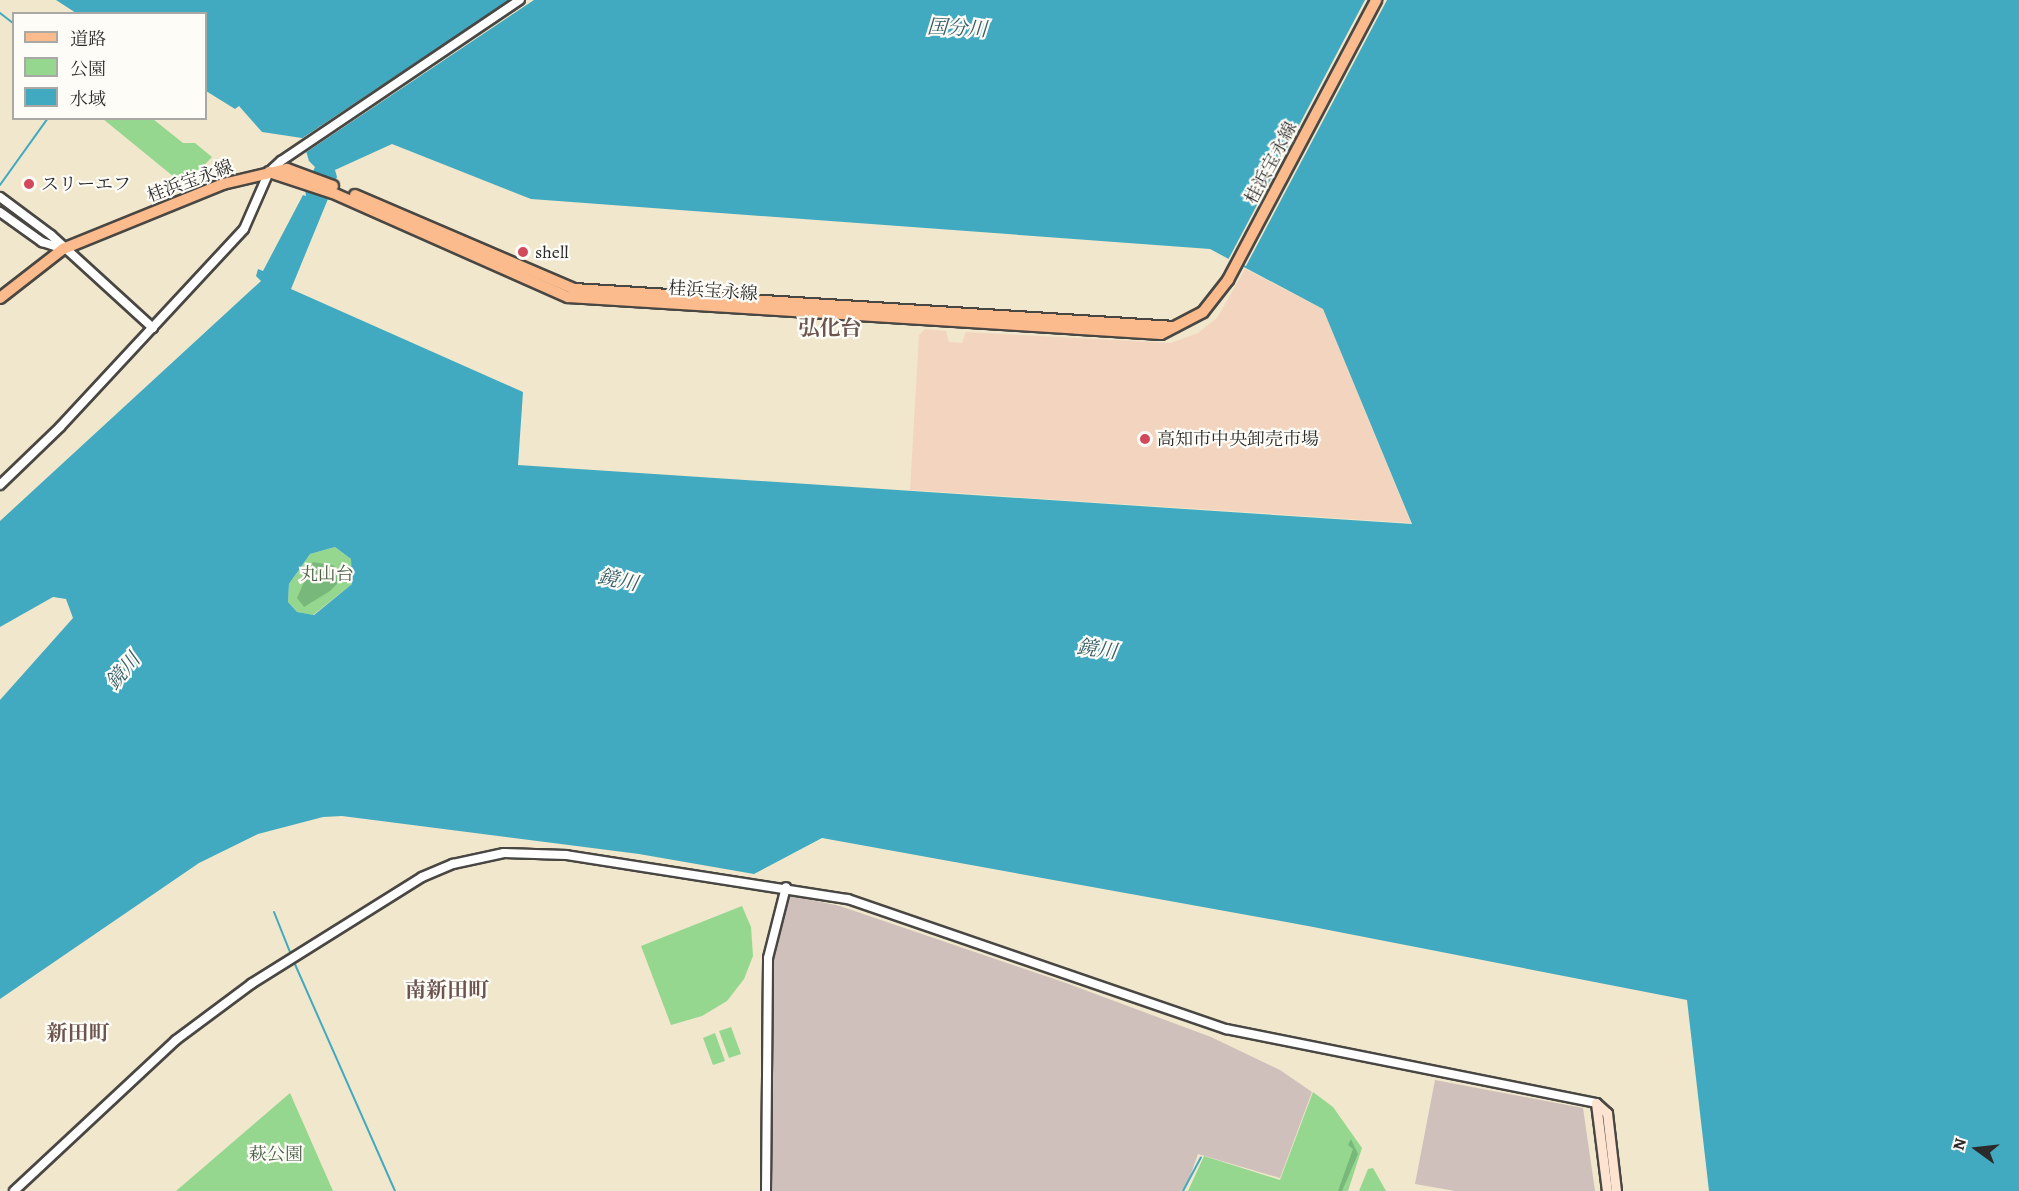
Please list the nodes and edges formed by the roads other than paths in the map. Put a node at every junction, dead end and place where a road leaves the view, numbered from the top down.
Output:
1 (520, 0) edge
2 (1376, 0) edge
3 (269, 172) junction
4 (0, 197) edge
5 (0, 212) edge
6 (63, 249) junction
7 (0, 298) edge
8 (153, 328) junction
9 (0, 485) edge
10 (786, 887) junction
11 (1596, 1103) junction
12 (14, 1191) edge
13 (766, 1191) edge
14 (1607, 1191) edge
15 (1616, 1191) edge

1 - 3 street
2 - 3 main road, 桂浜宝永線
3 - 6 main road, 桂浜宝永線
3 - 8 street
4 - 6 street
5 - 6 street
6 - 7 main road, 桂浜宝永線
6 - 8 street
8 - 9 street
10 - 11 street
10 - 12 street
10 - 13 street
11 - 14 main road
11 - 15 main road

